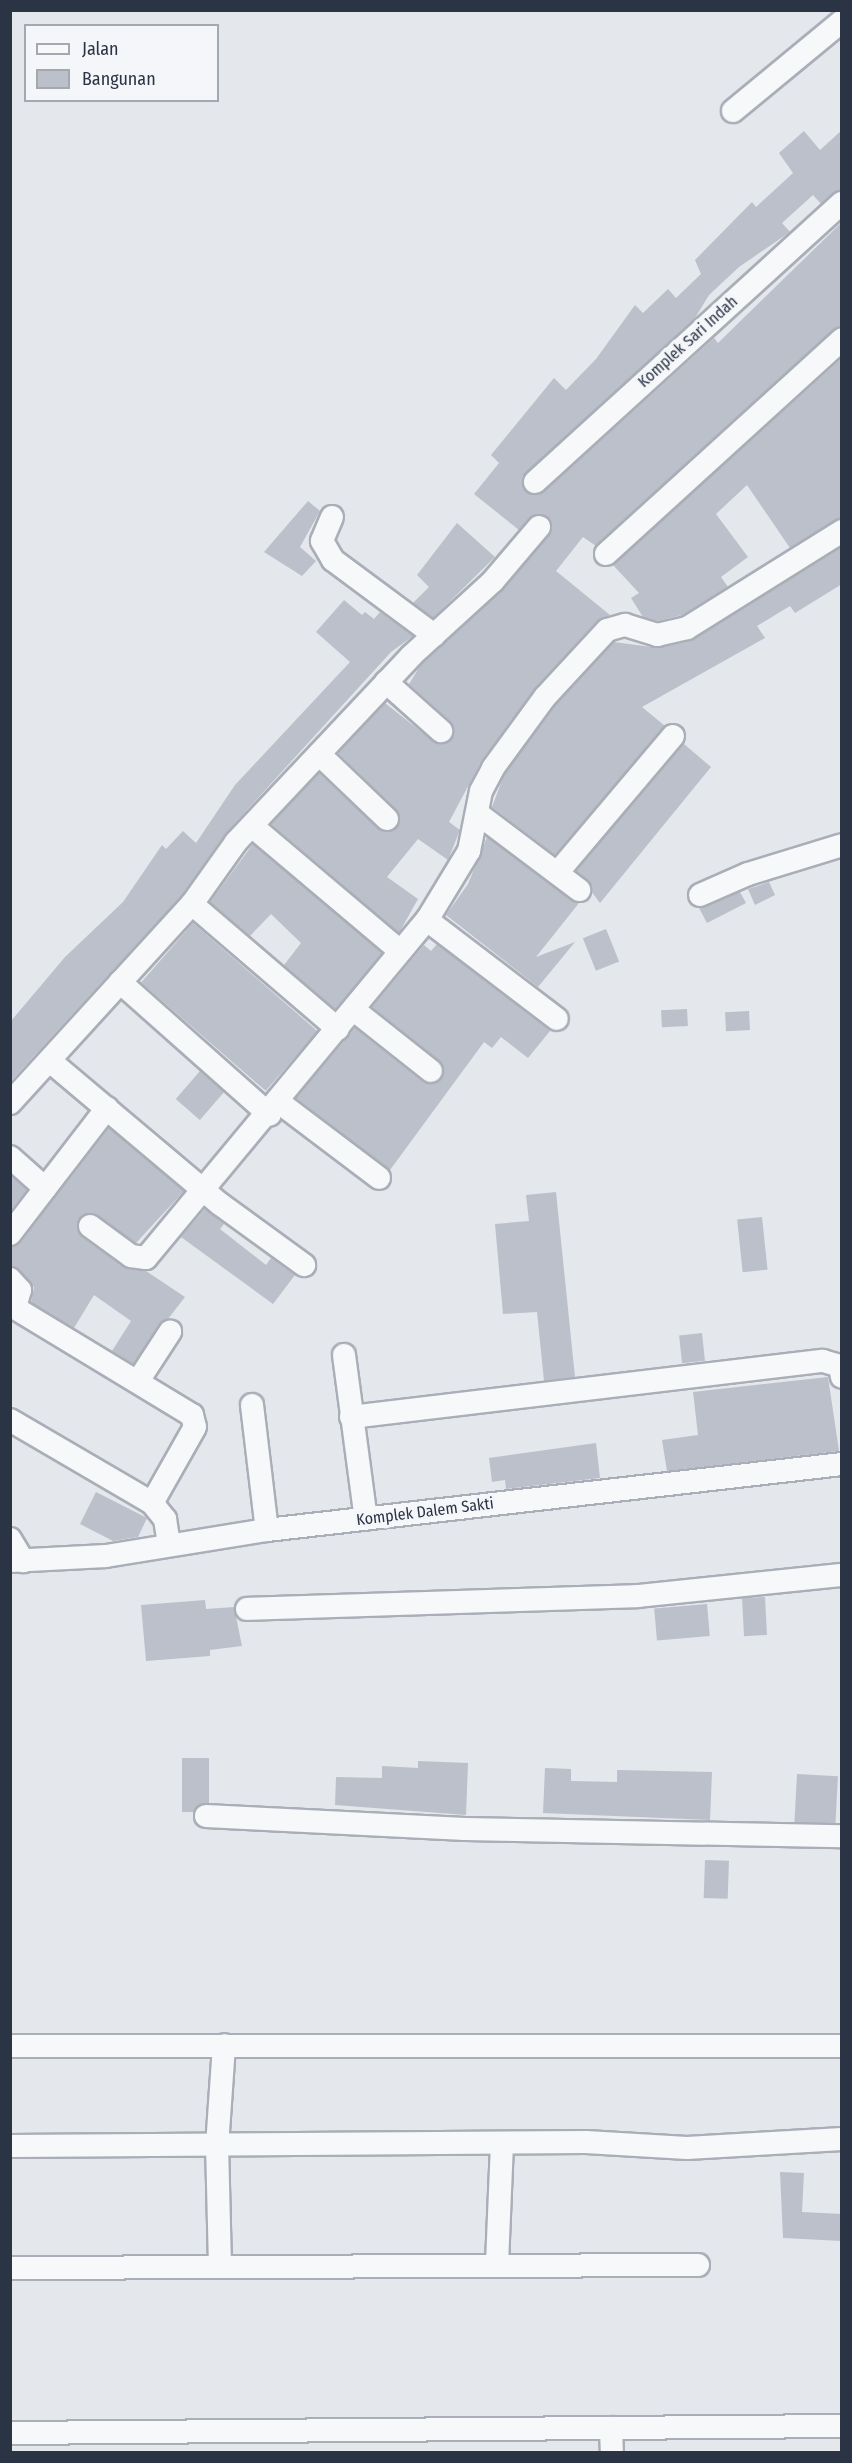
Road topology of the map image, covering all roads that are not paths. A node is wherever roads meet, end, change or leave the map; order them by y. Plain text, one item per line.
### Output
1 (842, 21) edge
2 (732, 111) dead end
3 (842, 202) edge
4 (842, 339) edge
5 (535, 482) dead end
6 (332, 517) dead end
7 (540, 527) dead end
8 (842, 531) edge
9 (606, 554) dead end
10 (434, 634) junction
11 (386, 682) junction
12 (441, 731) dead end
13 (673, 735) dead end
14 (319, 754) junction
15 (477, 813) junction
16 (387, 819) dead end
17 (252, 826) junction
18 (842, 845) edge
19 (558, 872) junction
20 (579, 890) dead end
21 (700, 895) dead end
22 (192, 903) junction
23 (427, 920) junction
24 (400, 951) junction
25 (120, 982) junction
26 (354, 1010) junction
27 (557, 1019) dead end
28 (338, 1029) junction
29 (50, 1061) junction
30 (431, 1071) dead end
31 (10, 1102) edge
32 (106, 1108) junction
33 (275, 1109) junction
34 (10, 1157) edge
35 (379, 1178) dead end
36 (45, 1188) junction
37 (205, 1188) junction
38 (90, 1226) dead end
39 (10, 1234) edge
40 (304, 1265) dead end
41 (10, 1279) edge
42 (13, 1311) edge
43 (170, 1332) dead end
44 (344, 1355) dead end
45 (842, 1377) edge
46 (138, 1381) junction
47 (252, 1405) dead end
48 (351, 1417) junction
49 (10, 1420) edge
50 (842, 1464) edge
51 (152, 1503) junction
52 (366, 1519) junction
53 (267, 1530) junction
54 (10, 1539) edge
55 (169, 1543) junction
56 (17, 1561) edge
57 (842, 1575) edge
58 (248, 1609) dead end
59 (206, 1816) dead end
60 (842, 1836) edge
61 (225, 2045) junction
62 (10, 2046) edge
63 (842, 2046) edge
64 (842, 2139) edge
65 (502, 2144) junction
66 (10, 2146) edge
67 (217, 2146) junction
68 (497, 2264) junction
69 (698, 2265) dead end
70 (220, 2266) junction
71 (10, 2268) edge
72 (842, 2426) edge
73 (611, 2428) junction
74 (10, 2433) edge
75 (612, 2452) edge

1 - 2 street
3 - 5 street, Komplek Sari Indah
4 - 9 street
6 - 10 street
7 - 10 street
8 - 15 street
10 - 11 street
11 - 12 street
11 - 14 street
13 - 19 street
14 - 16 street
14 - 17 street
15 - 19 street
15 - 23 street
17 - 22 street
17 - 24 street
18 - 21 street
19 - 20 street
22 - 25 street
22 - 28 street
23 - 24 street
23 - 27 street
24 - 26 street
25 - 29 street
25 - 33 street
26 - 28 street
26 - 30 street
28 - 33 street
29 - 31 street
29 - 32 street
32 - 36 street
32 - 37 street
33 - 35 street
33 - 37 street
34 - 36 street
36 - 39 street
37 - 38 street
37 - 40 street
41 - 42 street
42 - 46 street
43 - 46 street
44 - 48 street
45 - 48 street
46 - 51 street
47 - 53 street
48 - 52 street
49 - 51 street
50 - 52 street, Komplek Dalem Sakti
51 - 55 street
52 - 53 street, Komplek Dalem Sakti
53 - 55 street, Komplek Dalem Sakti
54 - 56 street
55 - 56 street, Komplek Dalem Sakti
57 - 58 street
59 - 60 street
61 - 62 street
61 - 63 street
61 - 67 street
64 - 65 street
65 - 67 street
65 - 68 street
66 - 67 street
67 - 70 street
68 - 69 street
68 - 70 street
70 - 71 street
72 - 73 street
73 - 74 street
73 - 75 street

